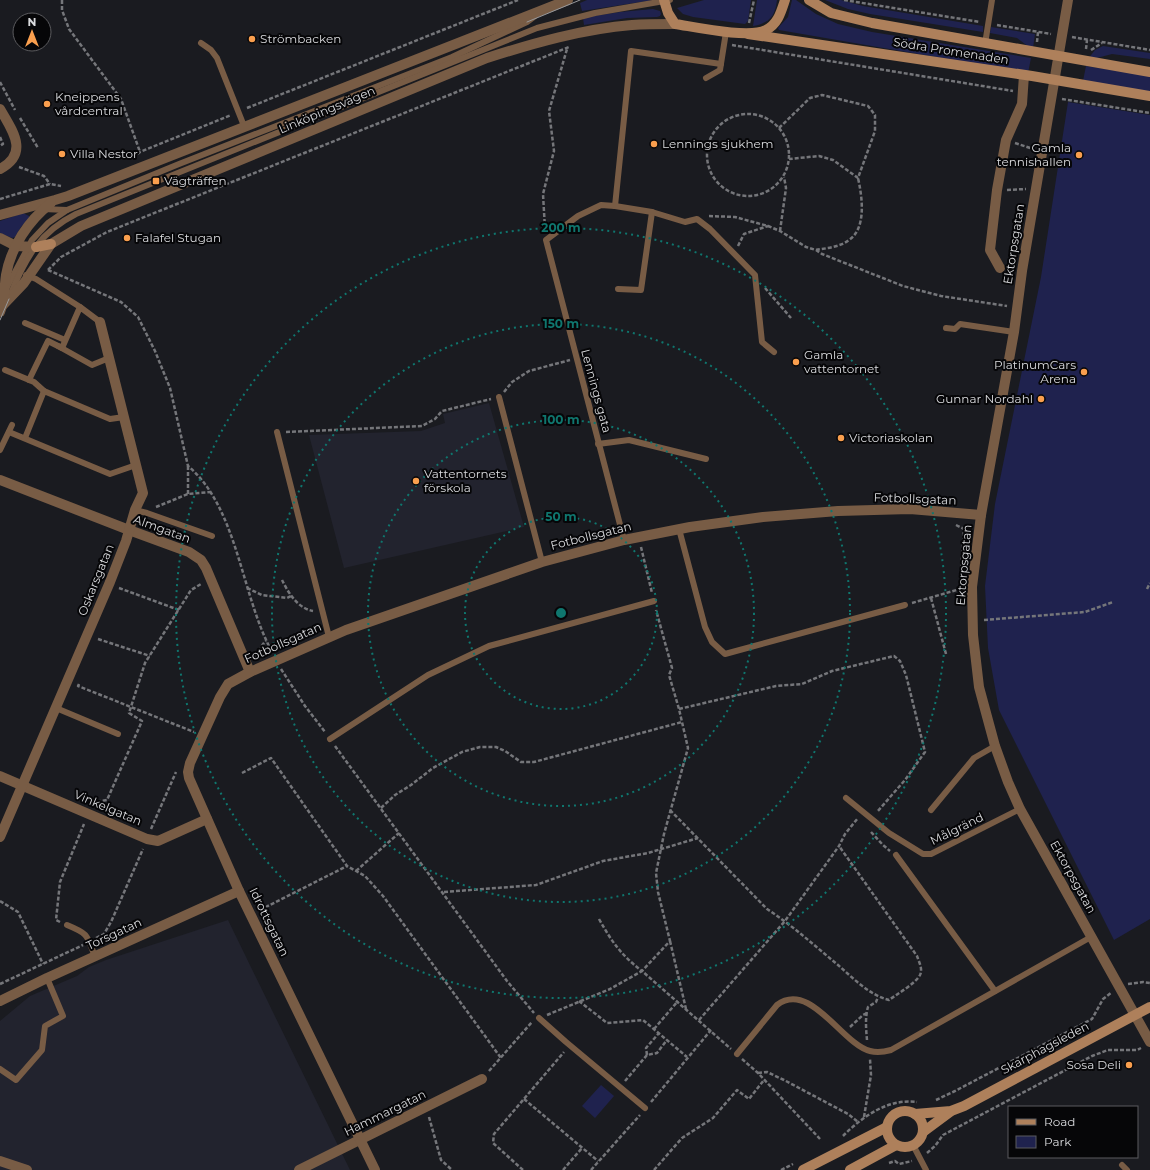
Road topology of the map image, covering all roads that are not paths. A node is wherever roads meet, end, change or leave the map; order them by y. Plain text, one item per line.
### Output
1 (568, 0) edge
2 (666, 0) edge
3 (784, 0) edge
4 (809, 0) edge
5 (992, 0) edge
6 (1068, 0) edge
7 (542, 10) junction
8 (675, 24) junction
9 (726, 32) junction
10 (748, 34) junction
11 (201, 43) dead end
12 (985, 44) junction
13 (1058, 57) junction
14 (721, 64) junction
15 (1150, 72) edge
16 (1024, 75) junction
17 (706, 78) dead end
18 (1054, 80) junction
19 (1150, 96) edge
20 (0, 109) edge
21 (244, 126) junction
22 (0, 168) edge
23 (55, 200) junction
24 (615, 206) junction
25 (22, 209) junction
26 (43, 210) junction
27 (67, 210) junction
28 (652, 212) junction
29 (0, 215) edge
30 (0, 238) edge
31 (51, 244) junction
32 (16, 246) junction
33 (31, 247) junction
34 (1000, 268) dead end
35 (25, 274) junction
36 (618, 289) dead end
37 (3, 303) edge
38 (80, 307) junction
39 (100, 322) joint
40 (25, 323) dead end
41 (946, 328) dead end
42 (1014, 332) junction
43 (65, 340) junction
44 (58, 346) junction
45 (774, 352) dead end
46 (109, 358) junction
47 (6, 370) dead end
48 (29, 380) junction
49 (44, 391) junction
50 (499, 397) road end
51 (124, 417) junction
52 (12, 425) dead end
53 (9, 432) junction
54 (277, 432) road end
55 (25, 438) junction
56 (598, 444) junction
57 (0, 450) edge
58 (706, 459) dead end
59 (136, 465) junction
60 (0, 480) edge
61 (135, 510) junction
62 (981, 515) junction
63 (680, 529) junction
64 (129, 530) junction
65 (212, 536) dead end
66 (624, 540) junction
67 (542, 562) junction
68 (654, 601) road end
69 (905, 605) road end
70 (329, 637) junction
71 (250, 672) junction
72 (228, 684) joint
73 (56, 708) junction
74 (118, 734) dead end
75 (330, 739) road end
76 (995, 746) junction
77 (0, 776) edge
78 (22, 785) junction
79 (846, 798) dead end
80 (1020, 809) junction
81 (931, 810) dead end
82 (207, 820) junction
83 (0, 837) edge
84 (896, 855) dead end
85 (239, 891) junction
86 (67, 925) road end
87 (1091, 937) junction
88 (94, 957) junction
89 (47, 978) junction
90 (995, 991) junction
91 (0, 1001) edge
92 (1150, 1007) edge
93 (1135, 1015) junction
94 (539, 1018) road end
95 (1147, 1044) edge
96 (737, 1054) road end
97 (0, 1069) edge
98 (482, 1079) road end
99 (645, 1108) road end
100 (951, 1111) junction
101 (915, 1114) junction
102 (887, 1127) junction
103 (923, 1132) junction
104 (360, 1139) junction
105 (896, 1145) junction
106 (913, 1145) junction
107 (0, 1161) edge
108 (1122, 1165) dead end
109 (28, 1170) edge
110 (299, 1170) edge
111 (375, 1170) edge
112 (803, 1170) edge
113 (850, 1170) edge
114 (926, 1170) edge
115 (1127, 1170) edge

1 - 7 street, Linköpingsvägen
2 - 8 main road
2 - 33 lane
3 - 10 main road
4 - 12 main road, Södra Promenaden
5 - 12 lane
6 - 13 street, Ektorpsgatan
7 - 21 street, Linköpingsvägen
7 - 27 lane
8 - 9 main road
8 - 31 street, Linköpingsvägen
9 - 10 main road
9 - 14 lane
10 - 16 main road, Södra Promenaden
11 - 21 lane
12 - 13 main road, Södra Promenaden
13 - 15 main road, Södra Promenaden
13 - 18 street, Ektorpsgatan
14 - 17 lane
14 - 24 lane
16 - 18 main road, Södra Promenaden
16 - 34 street
18 - 19 main road, Södra Promenaden
18 - 42 street, Ektorpsgatan
20 - 22 street
21 - 23 street, Linköpingsvägen
23 - 25 street, Linköpingsvägen
23 - 26 street
24 - 28 lane
24 - 56 lane, Lennings gata
25 - 26 lane
25 - 29 street, Linköpingsvägen
26 - 27 lane
26 - 32 street
27 - 33 lane
28 - 36 lane
28 - 45 lane
30 - 32 street, Linköpingsvägen
31 - 33 main road, Linköpingsvägen
31 - 35 street
32 - 33 street, Linköpingsvägen
32 - 37 street
33 - 35 lane
33 - 37 lane
35 - 37 street
35 - 38 lane
38 - 39 lane
38 - 43 lane
39 - 46 street, Oskarsgatan
40 - 43 lane
41 - 42 lane
42 - 62 street, Ektorpsgatan
43 - 44 lane
44 - 46 lane
44 - 48 lane
46 - 51 street, Oskarsgatan
47 - 48 lane
48 - 49 lane
49 - 51 lane
49 - 55 lane
50 - 67 lane
51 - 59 street, Oskarsgatan
52 - 53 lane
53 - 55 lane
53 - 57 lane
54 - 70 lane
55 - 59 lane
56 - 58 lane
56 - 66 lane, Lennings gata
59 - 61 street, Oskarsgatan
60 - 64 street, Almgatan
61 - 64 street, Oskarsgatan
61 - 65 lane
62 - 63 street, Fotbollsgatan
62 - 76 street, Ektorpsgatan
63 - 66 street, Fotbollsgatan
63 - 69 lane
64 - 71 street, Almgatan
64 - 73 street, Oskarsgatan
66 - 67 street, Fotbollsgatan
67 - 70 street, Fotbollsgatan
68 - 75 lane
70 - 71 street, Fotbollsgatan
71 - 72 street, Fotbollsgatan
72 - 82 street, Idrottsgatan
73 - 74 lane
73 - 78 street, Oskarsgatan
76 - 80 street, Ektorpsgatan
76 - 81 lane
77 - 78 street, Vinkelgatan
78 - 82 street, Vinkelgatan
78 - 83 street, Oskarsgatan
79 - 80 lane, Målgränd
80 - 87 street, Ektorpsgatan
82 - 85 street, Idrottsgatan
84 - 90 lane
85 - 88 street, Torsgatan
85 - 104 street, Idrottsgatan
86 - 88 lane
87 - 90 lane
87 - 93 street, Ektorpsgatan
88 - 89 street, Torsgatan
89 - 91 street, Torsgatan
89 - 97 lane
90 - 96 lane
92 - 93 main road, Skarphagsleden
93 - 95 street, Ektorpsgatan
93 - 100 main road, Skarphagsleden
94 - 99 lane
98 - 104 street, Hammargatan
100 - 101 main road, Skarphagsleden
100 - 103 main road, Skarphagsleden
101 - 102 main road
101 - 103 main road
102 - 105 main road
102 - 112 main road
103 - 106 main road
104 - 110 street, Hammargatan
104 - 111 street, Idrottsgatan
105 - 106 main road
105 - 113 main road
106 - 114 lane
107 - 109 street
108 - 115 lane

